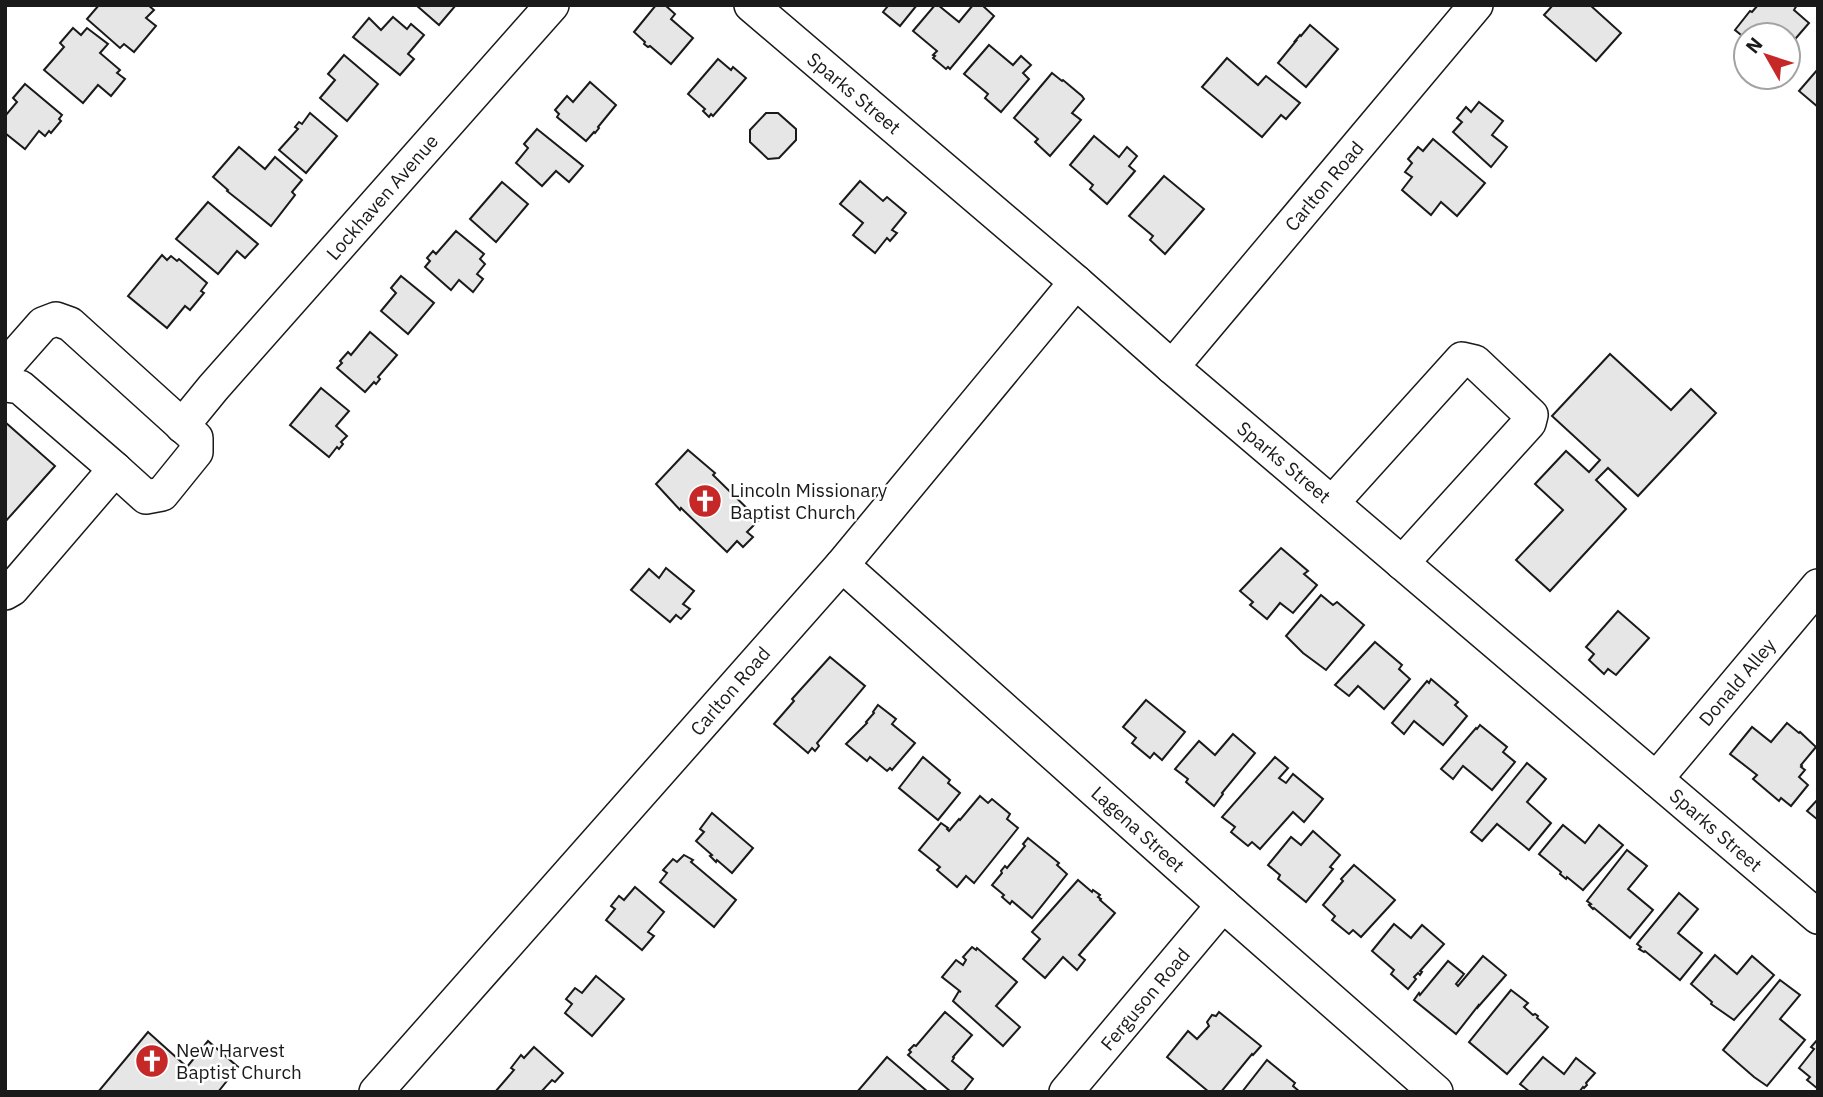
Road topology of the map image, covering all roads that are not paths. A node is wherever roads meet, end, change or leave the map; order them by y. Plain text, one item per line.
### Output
1 (552, 5) edge
2 (751, 5) edge
3 (1476, 5) edge
4 (1076, 282) junction
5 (5, 367) edge
6 (1172, 367) junction
7 (5, 385) edge
8 (182, 426) junction
9 (115, 469) junction
10 (1332, 503) junction
11 (1402, 562) junction
12 (842, 565) junction
13 (1818, 586) edge
14 (5, 593) edge
15 (1656, 779) junction
16 (1223, 905) junction
17 (1818, 917) edge
18 (376, 1092) edge
19 (1066, 1092) edge
20 (1436, 1092) edge

1 - 8 street, Lockhaven Avenue
2 - 4 street, Sparks Street
3 - 6 street, Carlton Road
4 - 6 street, Sparks Street
4 - 12 street, Carlton Road
5 - 8 street
6 - 10 street, Sparks Street
7 - 9 street
8 - 9 street
9 - 14 street
10 - 11 street, Sparks Street
10 - 11 street
11 - 15 street, Sparks Street
12 - 16 street, Lagena Street
12 - 18 street, Carlton Road
13 - 15 street, Donald Alley
15 - 17 street, Sparks Street
16 - 19 street, Ferguson Road
16 - 20 street, Lagena Street

